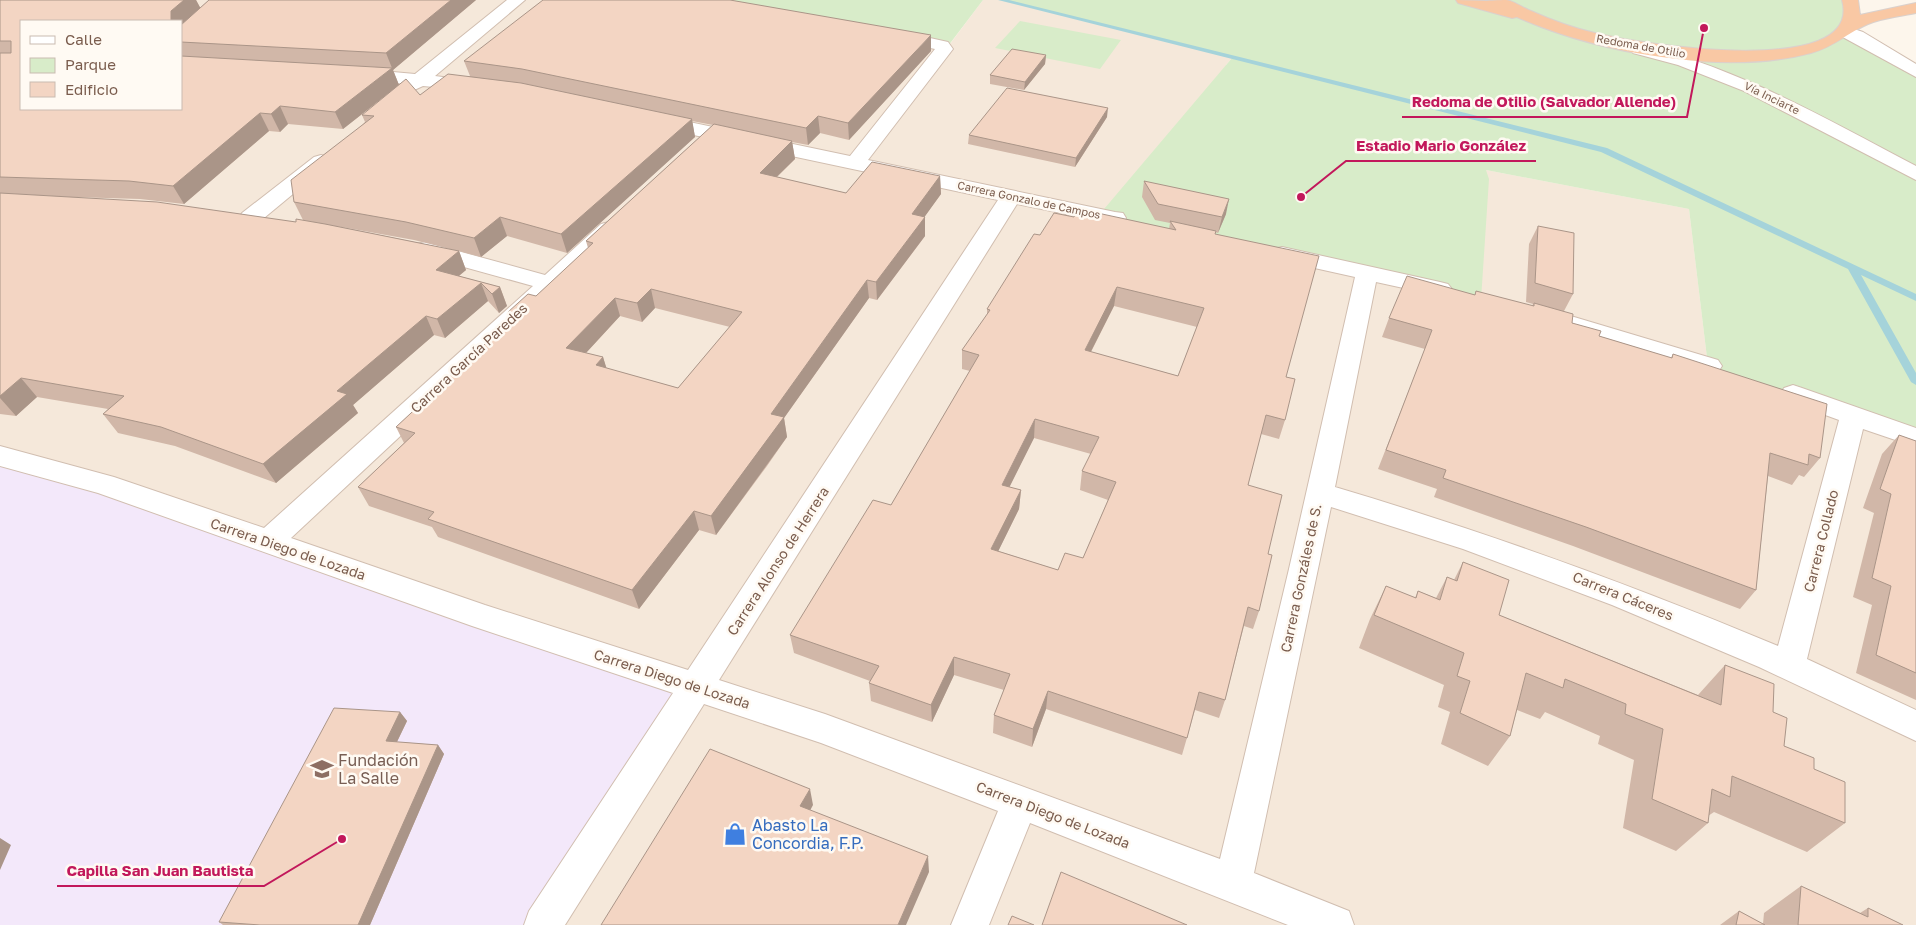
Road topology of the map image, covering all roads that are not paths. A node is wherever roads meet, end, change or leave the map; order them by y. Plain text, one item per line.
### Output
1 (517, 0) edge
2 (1464, 0) edge
3 (1495, 0) edge
4 (1850, 0) edge
5 (1916, 8) edge
6 (1562, 28) junction
7 (1847, 29) junction
8 (882, 33) edge
9 (1618, 43) junction
10 (344, 72) edge
11 (1916, 72) edge
12 (421, 79) junction
13 (499, 89) edge
14 (399, 97) edge
15 (635, 116) edge
16 (714, 133) junction
17 (332, 152) edge
18 (692, 152) edge
19 (855, 163) junction
20 (1916, 174) edge
21 (1011, 196) junction
22 (628, 211) edge
23 (279, 222) edge
24 (1136, 223) edge
25 (408, 245) edge
26 (1258, 248) edge
27 (1367, 272) junction
28 (550, 283) junction
29 (1464, 295) edge
30 (1547, 317) edge
31 (1725, 372) edge
32 (1778, 389) edge
33 (1853, 416) junction
34 (1916, 438) edge
35 (0, 456) edge
36 (1320, 493) junction
37 (268, 542) junction
38 (1789, 666) junction
39 (697, 687) junction
40 (1916, 726) edge
41 (1020, 802) junction
42 (1233, 883) junction
43 (543, 925) edge
44 (970, 925) edge
45 (1335, 925) edge

1 - 12 street
2 - 6 highway
3 - 6 highway, Redoma de Otilio
4 - 7 highway
5 - 7 highway, Redoma de Otilio
6 - 9 highway, Redoma de Otilio
7 - 9 highway, Redoma de Otilio
7 - 11 street
8 - 19 street
9 - 20 street, Vía Inciarte
10 - 12 street
12 - 13 street
12 - 14 street
15 - 16 street, Carrera Gonzalo de Campos
16 - 18 street
16 - 19 street, Carrera Gonzalo de Campos
17 - 23 street
19 - 21 street, Carrera Gonzalo de Campos
21 - 24 street, Carrera Gonzalo de Campos
21 - 39 street, Carrera Alonso de Herrera
22 - 28 street, Carrera García Paredes
25 - 28 street
26 - 27 street
27 - 29 street
27 - 36 street, Carrera Gonzáles de S.
28 - 37 street, Carrera García Paredes
30 - 31 street
32 - 33 street
33 - 34 street
33 - 38 street, Carrera Collado
35 - 37 street, Carrera Diego de Lozada
36 - 38 street, Carrera Cáceres
36 - 42 street, Carrera Gonzáles de S.
37 - 39 street, Carrera Diego de Lozada
38 - 40 street, Carrera Cáceres
39 - 41 street, Carrera Diego de Lozada
39 - 43 street, Carrera Alonso de Herrera
41 - 42 street, Carrera Diego de Lozada
41 - 44 street
42 - 45 street, Carrera Diego de Lozada

